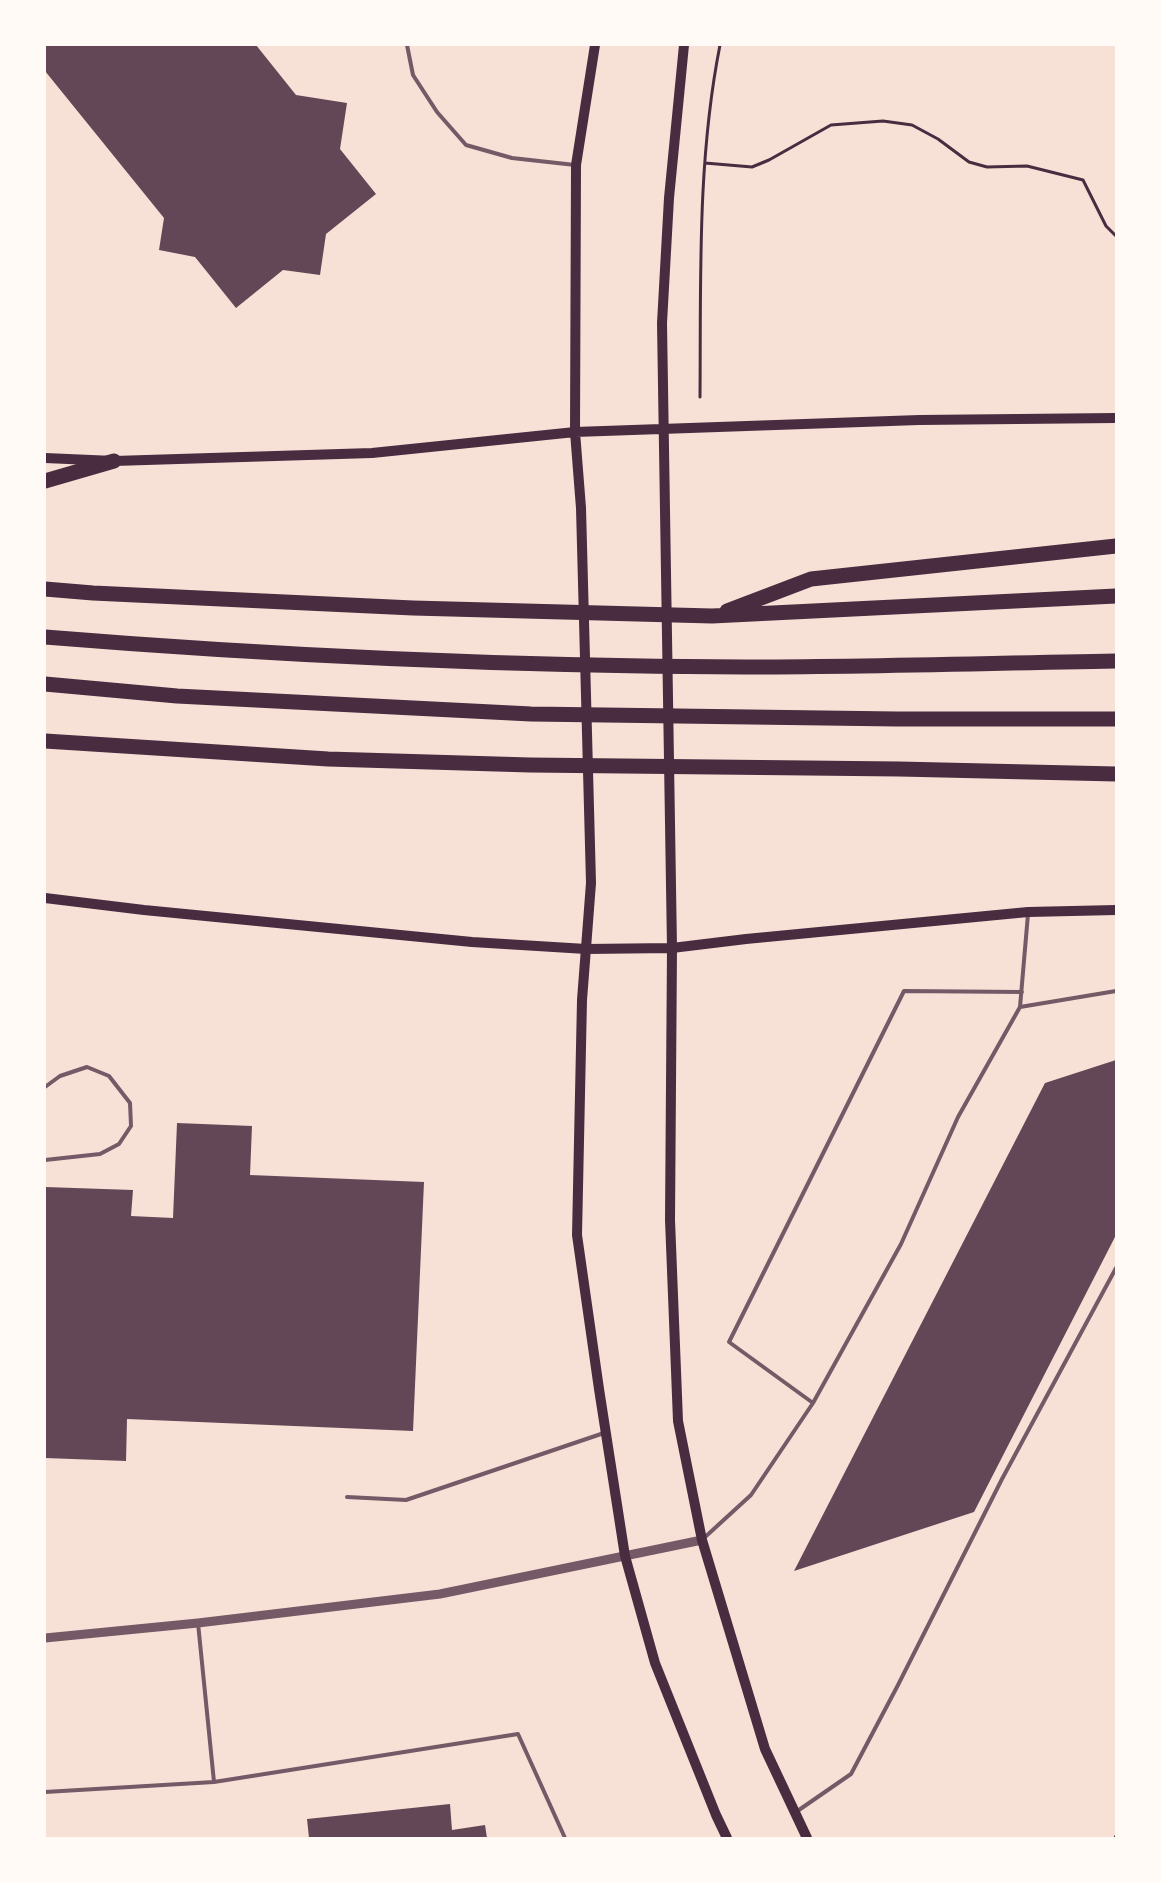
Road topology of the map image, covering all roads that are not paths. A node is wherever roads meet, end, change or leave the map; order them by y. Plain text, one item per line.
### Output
1 (407, 45) edge
2 (595, 45) edge
3 (684, 45) edge
4 (576, 165) junction
5 (1116, 418) edge
6 (664, 429) junction
7 (575, 432) junction
8 (45, 458) edge
9 (114, 461) junction
10 (45, 481) edge
11 (1116, 546) edge
12 (45, 588) edge
13 (1116, 596) edge
14 (712, 616) junction
15 (45, 637) edge
16 (1116, 661) edge
17 (45, 684) edge
18 (1116, 720) edge
19 (45, 741) edge
20 (1116, 774) edge
21 (45, 898) edge
22 (1116, 910) edge
23 (1028, 912) junction
24 (672, 948) junction
25 (586, 949) junction
26 (1116, 991) edge
27 (1022, 992) junction
28 (1020, 1007) junction
29 (45, 1086) edge
30 (45, 1160) edge
31 (1116, 1268) edge
32 (812, 1403) junction
33 (606, 1433) junction
34 (347, 1496) dead end
35 (702, 1540) junction
36 (626, 1556) junction
37 (198, 1624) junction
38 (45, 1638) edge
39 (214, 1782) junction
40 (45, 1792) edge
41 (795, 1812) junction
42 (565, 1838) edge
43 (727, 1838) edge
44 (808, 1838) edge

1 - 4 lane
2 - 4 main road
3 - 6 main road
4 - 7 main road
5 - 6 main road
6 - 7 main road
6 - 24 main road
7 - 9 main road
7 - 25 main road
8 - 9 main road
9 - 10 highway
11 - 14 highway
12 - 14 highway
13 - 14 highway
15 - 16 highway
17 - 18 highway
19 - 20 highway
21 - 25 main road
22 - 23 main road
23 - 24 main road
23 - 27 lane
24 - 25 main road
24 - 35 main road
25 - 33 main road
26 - 28 lane
27 - 28 lane
27 - 32 lane
28 - 32 lane
29 - 30 lane
31 - 41 lane
32 - 35 lane
33 - 34 lane
33 - 36 main road
35 - 36 street
35 - 41 main road
36 - 37 street
36 - 43 main road
37 - 38 street
37 - 39 lane
39 - 40 lane
39 - 42 lane
41 - 44 main road

